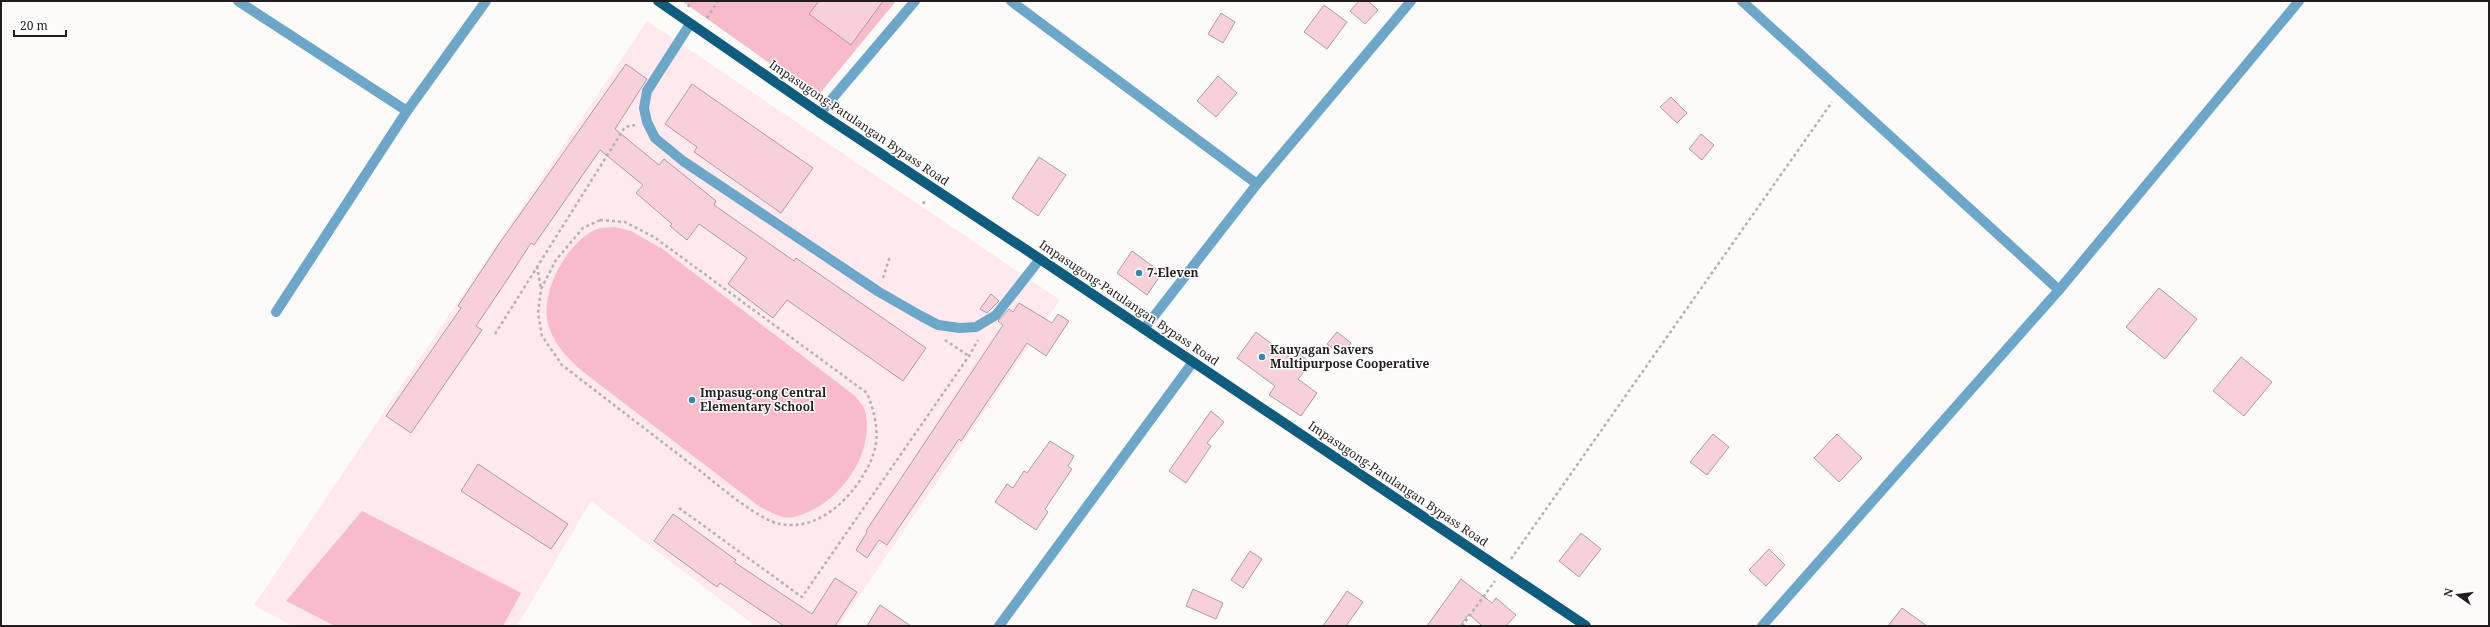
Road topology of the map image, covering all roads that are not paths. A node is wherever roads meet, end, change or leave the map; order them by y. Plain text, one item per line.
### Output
1 (238, 1) edge
2 (486, 1) edge
3 (658, 1) edge
4 (914, 1) edge
5 (1011, 1) edge
6 (1411, 1) edge
7 (1742, 1) edge
8 (2299, 1) edge
9 (690, 24) junction
10 (407, 111) junction
11 (820, 114) junction
12 (1257, 184) junction
13 (1040, 258) junction
14 (2059, 290) junction
15 (276, 312) dead end
16 (1144, 329) junction
17 (1193, 362) junction
18 (999, 626) edge
19 (1586, 626) edge
20 (1762, 626) edge

1 - 10 street
2 - 10 street
3 - 9 main road, Impasugong-Patulangan Bypass Road
4 - 11 street
5 - 12 street
6 - 12 street
7 - 14 street
8 - 14 street
9 - 11 main road, Impasugong-Patulangan Bypass Road
9 - 13 street
10 - 15 street
11 - 13 main road, Impasugong-Patulangan Bypass Road
12 - 16 street
13 - 16 main road, Impasugong-Patulangan Bypass Road
14 - 20 street
16 - 17 main road, Impasugong-Patulangan Bypass Road
17 - 18 street
17 - 19 main road, Impasugong-Patulangan Bypass Road

